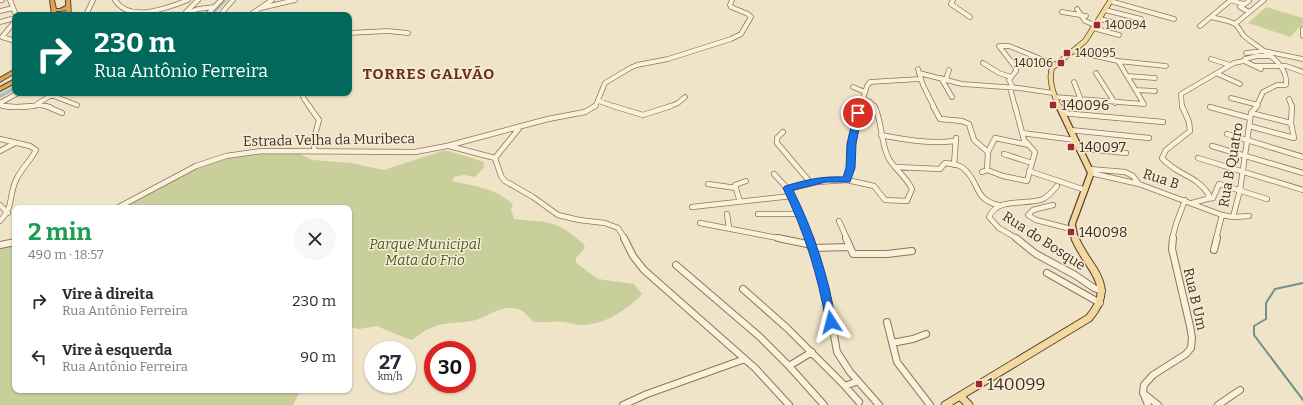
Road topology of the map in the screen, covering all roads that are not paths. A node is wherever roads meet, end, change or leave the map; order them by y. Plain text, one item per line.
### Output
1 (10, 0) edge
2 (52, 0) edge
3 (68, 0) edge
4 (93, 0) edge
5 (115, 0) edge
6 (188, 0) edge
7 (198, 0) edge
8 (221, 0) edge
9 (233, 0) edge
10 (272, 0) edge
11 (295, 0) edge
12 (732, 0) edge
13 (953, 0) edge
14 (1231, 0) edge
15 (1248, 0) edge
16 (1264, 0) edge
17 (1111, 1) edge
18 (1243, 4) junction
19 (1260, 4) junction
20 (214, 7) junction
21 (13, 8) junction
22 (261, 8) junction
23 (1077, 8) dead end
24 (1105, 10) junction
25 (0, 11) edge
26 (69, 11) edge
27 (15, 12) edge
28 (54, 12) edge
29 (89, 12) edge
30 (185, 12) edge
31 (190, 12) edge
32 (210, 12) edge
33 (223, 12) edge
34 (255, 12) edge
35 (1062, 12) dead end
36 (1249, 12) junction
37 (1081, 15) junction
38 (1086, 16) dead end
39 (970, 17) dead end
40 (1211, 17) junction
41 (12, 19) edge
42 (1100, 19) junction
43 (1141, 19) dead end
44 (1174, 19) dead end
45 (0, 22) edge
46 (1235, 24) junction
47 (12, 25) edge
48 (1200, 26) dead end
49 (1094, 27) junction
50 (1131, 27) dead end
51 (1303, 29) edge
52 (352, 33) edge
53 (408, 33) dead end
54 (1119, 35) dead end
55 (1303, 36) edge
56 (12, 40) edge
57 (1073, 51) junction
58 (1264, 52) junction
59 (1270, 56) junction
60 (1252, 57) junction
61 (1211, 59) dead end
62 (1245, 59) dead end
63 (1303, 59) edge
64 (1118, 61) junction
65 (983, 63) dead end
66 (1230, 65) junction
67 (1054, 66) junction
68 (1166, 66) dead end
69 (1254, 66) junction
70 (1280, 66) junction
71 (949, 70) dead end
72 (1261, 70) dead end
73 (1096, 72) dead end
74 (1303, 72) edge
75 (12, 73) edge
76 (1218, 74) junction
77 (1127, 76) junction
78 (1011, 77) junction
79 (943, 78) junction
80 (1155, 78) dead end
81 (920, 79) junction
82 (0, 80) edge
83 (1074, 82) dead end
84 (12, 83) edge
85 (1240, 84) dead end
86 (853, 87) dead end
87 (1011, 87) junction
88 (0, 89) edge
89 (1136, 90) junction
90 (1155, 91) dead end
91 (865, 92) junction
92 (1054, 95) junction
93 (13, 96) edge
94 (50, 96) edge
95 (57, 96) edge
96 (302, 96) edge
97 (952, 96) dead end
98 (686, 97) dead end
99 (1232, 98) dead end
100 (1289, 99) dead end
101 (865, 100) junction
102 (1081, 100) junction
103 (599, 101) junction
104 (1115, 103) junction
105 (0, 104) edge
106 (37, 104) junction
107 (77, 105) dead end
108 (1258, 105) junction
109 (1210, 107) dead end
110 (62, 113) dead end
111 (1062, 114) junction
112 (1251, 115) junction
113 (1163, 122) dead end
114 (1291, 124) junction
115 (520, 126) junction
116 (1249, 126) junction
117 (1070, 130) junction
118 (783, 132) dead end
119 (1022, 133) junction
120 (1227, 134) dead end
121 (881, 135) junction
122 (1149, 138) dead end
123 (0, 139) edge
124 (1075, 140) junction
125 (1247, 140) junction
126 (15, 142) junction
127 (448, 146) junction
128 (1030, 146) junction
129 (1212, 146) dead end
130 (1078, 148) junction
131 (0, 152) edge
132 (314, 152) junction
133 (988, 152) junction
134 (1126, 153) dead end
135 (1004, 154) dead end
136 (1245, 156) junction
137 (1303, 157) edge
138 (495, 158) junction
139 (1198, 158) dead end
140 (1032, 163) junction
141 (954, 165) junction
142 (896, 167) junction
143 (987, 170) junction
144 (1090, 171) junction
145 (982, 172) dead end
146 (1029, 172) junction
147 (1243, 172) junction
148 (774, 174) dead end
149 (1303, 174) edge
150 (846, 180) junction
151 (746, 181) dead end
152 (810, 182) junction
153 (708, 184) dead end
154 (1139, 184) junction
155 (1057, 186) dead end
156 (736, 188) junction
157 (788, 188) junction
158 (1085, 190) junction
159 (1240, 190) junction
160 (1303, 190) edge
161 (792, 196) junction
162 (1207, 199) junction
163 (1267, 199) dead end
164 (1185, 200) junction
165 (740, 202) junction
166 (1192, 203) junction
167 (0, 204) edge
168 (123, 205) edge
169 (999, 205) junction
170 (1053, 206) dead end
171 (692, 207) dead end
172 (8, 213) junction
173 (727, 214) dead end
174 (758, 214) dead end
175 (800, 214) junction
176 (1222, 215) junction
177 (1249, 216) dead end
178 (1233, 217) junction
179 (838, 220) dead end
180 (0, 221) edge
181 (700, 222) dead end
182 (729, 228) junction
183 (1071, 230) junction
184 (12, 243) edge
185 (0, 245) edge
186 (812, 247) junction
187 (849, 247) junction
188 (1214, 250) dead end
189 (912, 251) dead end
190 (676, 264) dead end
191 (1047, 273) dead end
192 (743, 289) dead end
193 (1102, 291) junction
194 (1100, 303) junction
195 (888, 322) dead end
196 (926, 334) dead end
197 (892, 343) junction
198 (812, 352) junction
199 (745, 359) junction
200 (789, 366) junction
201 (858, 381) junction
202 (845, 386) junction
203 (1240, 390) dead end
204 (1143, 392) junction
205 (961, 397) junction
206 (858, 402) dead end
207 (623, 405) edge
208 (789, 405) edge
209 (824, 405) edge
210 (879, 405) edge
211 (930, 405) edge
212 (945, 405) edge
213 (969, 405) edge
214 (1148, 405) edge
215 (1158, 405) edge
216 (1218, 405) edge

1 - 21 street
2 - 28 highway
3 - 26 highway
4 - 29 street
5 - 6 street
7 - 30 street
8 - 20 street
9 - 33 street
10 - 22 street
11 - 22 street
12 - 103 street
13 - 39 street
14 - 18 street
14 - 40 street
15 - 18 street
15 - 19 street
16 - 19 street
17 - 24 main road
17 - 44 street
18 - 36 street
19 - 36 street
20 - 31 street
20 - 32 street
21 - 25 street
21 - 27 street
22 - 34 street
23 - 37 street
24 - 42 main road
24 - 43 street
35 - 37 street
36 - 46 street
37 - 38 street
37 - 49 street
40 - 46 street
40 - 48 street
41 - 45 street
42 - 49 main road
42 - 50 street
46 - 58 street
47 - 56 street
49 - 54 street
49 - 57 main road
51 - 55 street
52 - 53 street
57 - 64 street
57 - 67 main road
58 - 59 street
58 - 60 street
58 - 63 street
59 - 60 street
59 - 70 street
60 - 62 street
61 - 66 street
64 - 68 street
64 - 77 street
65 - 78 street
66 - 69 street
66 - 76 street
67 - 78 street
67 - 92 main road
69 - 70 street
69 - 72 street
70 - 74 street
70 - 108 street, Rua B Quatro
71 - 79 street
73 - 104 street
75 - 82 highway
76 - 85 street
76 - 162 street
77 - 80 street
77 - 89 street
78 - 87 street
79 - 81 street
79 - 87 street
79 - 97 street
81 - 91 street
81 - 133 street
83 - 102 street
84 - 88 highway
86 - 91 street
87 - 92 street
87 - 119 street
89 - 90 street
89 - 104 street
91 - 101 street
92 - 102 street
92 - 111 main road
93 - 105 street
94 - 106 street
95 - 107 street
96 - 132 street
98 - 103 street
99 - 108 street
100 - 114 street
101 - 121 street
101 - 150 street
102 - 104 street
103 - 115 street, Estrada Velha da Muribeca
105 - 106 street
106 - 110 street
108 - 112 street, Rua B Quatro
109 - 112 street
111 - 113 street
111 - 117 main road
112 - 114 street
112 - 116 street, Rua B Quatro
114 - 116 street
115 - 127 street, Estrada Velha da Muribeca
115 - 138 street
116 - 125 street, Rua B Quatro
117 - 122 street
117 - 124 main road
118 - 152 street
119 - 124 street
119 - 128 street
120 - 125 street
121 - 141 street
121 - 142 street
123 - 126 street
124 - 130 main road
125 - 136 street, Rua B Quatro
125 - 137 street
126 - 131 street
126 - 172 street
127 - 132 street, Estrada Velha da Muribeca
127 - 138 street
128 - 133 street
128 - 140 street
129 - 136 street
130 - 134 street
130 - 144 main road
132 - 168 street, Estrada Velha da Muribeca
133 - 143 street
135 - 140 street
136 - 147 street, Rua B Quatro
136 - 149 street
138 - 199 street
139 - 147 street
140 - 146 street
141 - 142 street
141 - 169 street, Rua do Bosque
142 - 150 street
143 - 145 street
143 - 146 street
144 - 154 street, Rua B
144 - 154 street
144 - 158 main road
146 - 158 street
147 - 159 street, Rua B Quatro
147 - 160 street
148 - 157 street
150 - 152 street
151 - 156 street
152 - 157 street
153 - 156 street
154 - 164 street, Rua B
155 - 169 street, Rua do Bosque
156 - 165 street
157 - 161 street
158 - 183 main road
159 - 162 street
159 - 163 street
159 - 178 street, Rua B Quatro
161 - 165 street
161 - 175 street
162 - 166 street
164 - 166 street, Rua B
164 - 204 street, Rua B Um
165 - 171 street
166 - 176 street, Rua B
167 - 172 street
169 - 193 street, Rua do Bosque
170 - 183 street
172 - 180 street
173 - 182 street
174 - 175 street
175 - 186 street
176 - 178 street, Rua B
176 - 188 street
177 - 178 street, Rua B
179 - 187 street
181 - 182 street
182 - 186 street
183 - 193 main road
184 - 185 street
186 - 187 street
186 - 201 street
187 - 189 street
190 - 200 street
191 - 194 street
192 - 198 street
193 - 194 main road
194 - 205 main road
195 - 197 street
196 - 197 street
197 - 211 street
198 - 200 street
198 - 202 street
199 - 207 street
199 - 208 street
200 - 209 street
201 - 202 street
201 - 210 street
202 - 206 street
203 - 216 street
204 - 214 street
204 - 215 street
205 - 212 main road
205 - 213 main road

